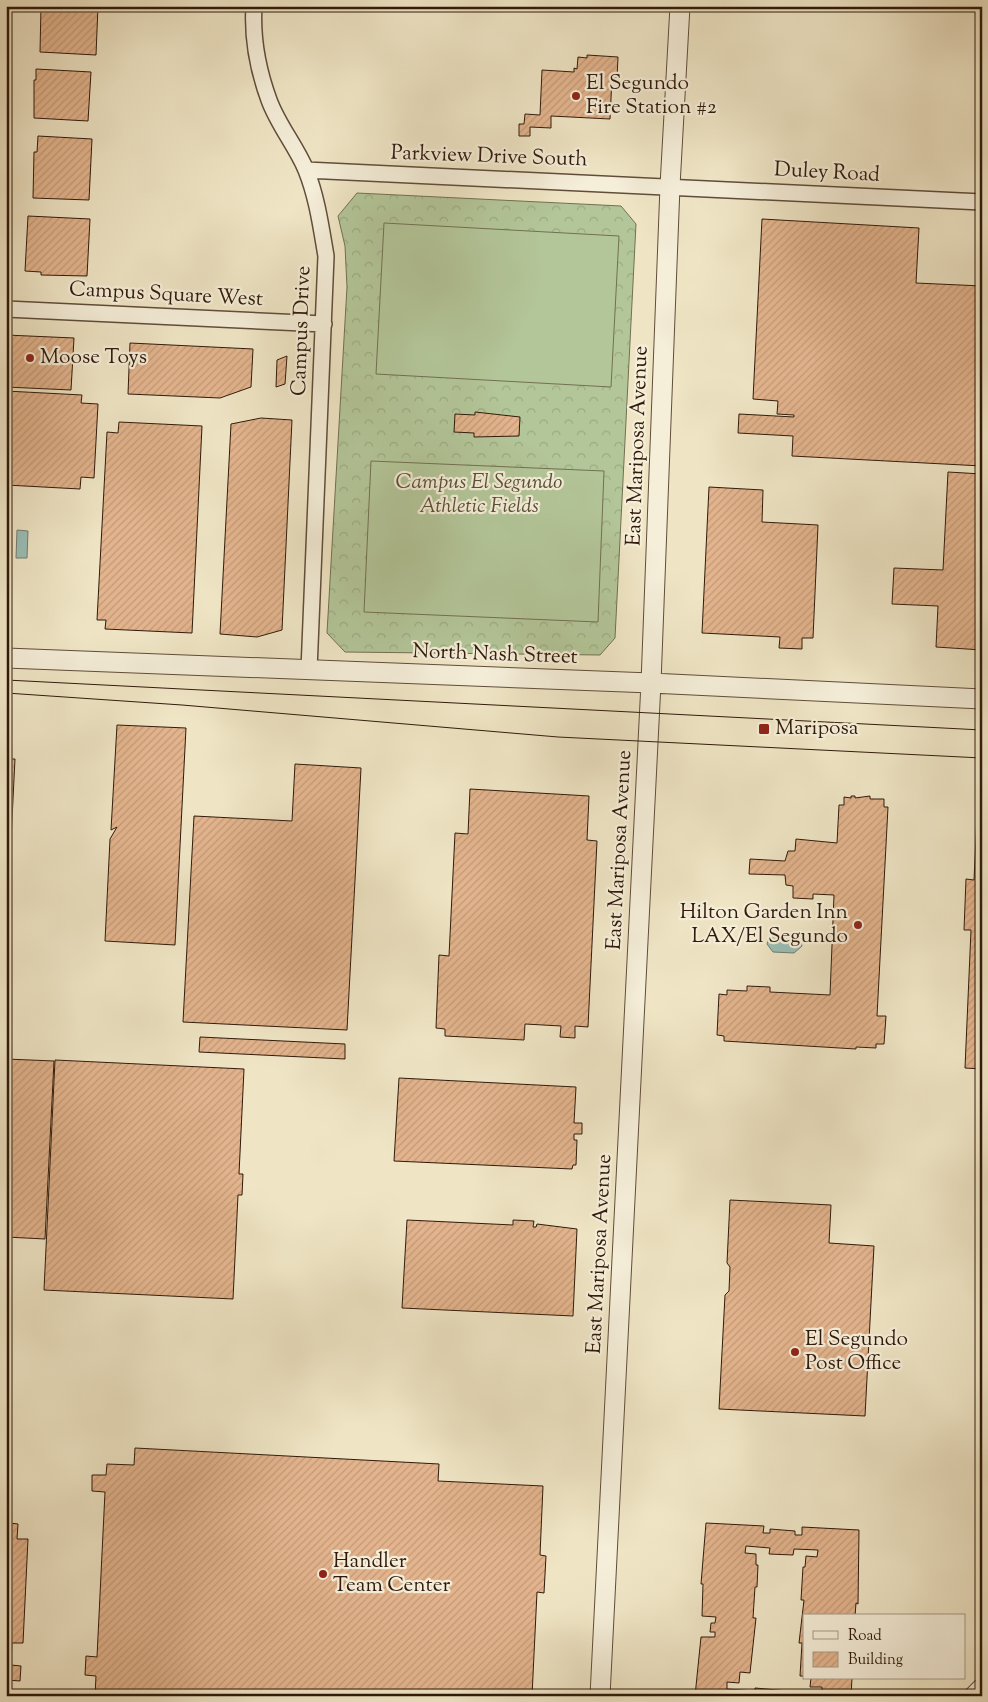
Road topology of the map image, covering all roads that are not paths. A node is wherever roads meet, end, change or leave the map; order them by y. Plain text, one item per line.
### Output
1 (254, 6) edge
2 (680, 6) edge
3 (306, 170) junction
4 (670, 186) junction
5 (982, 202) edge
6 (6, 308) edge
7 (324, 324) junction
8 (6, 658) edge
9 (309, 670) junction
10 (651, 683) junction
11 (982, 699) edge
12 (982, 1688) edge
13 (600, 1696) edge
14 (974, 1696) edge

1 - 3 street, Campus Drive
2 - 4 street, East Mariposa Avenue
3 - 4 street, Parkview Drive South
3 - 7 street, Campus Drive
4 - 5 street, Duley Road
4 - 10 street, East Mariposa Avenue
6 - 7 street, Campus Square West
7 - 9 street, Campus Drive
8 - 9 street, North Nash Street
9 - 10 street, North Nash Street
10 - 11 street, North Nash Street
10 - 13 street, East Mariposa Avenue
12 - 14 street

